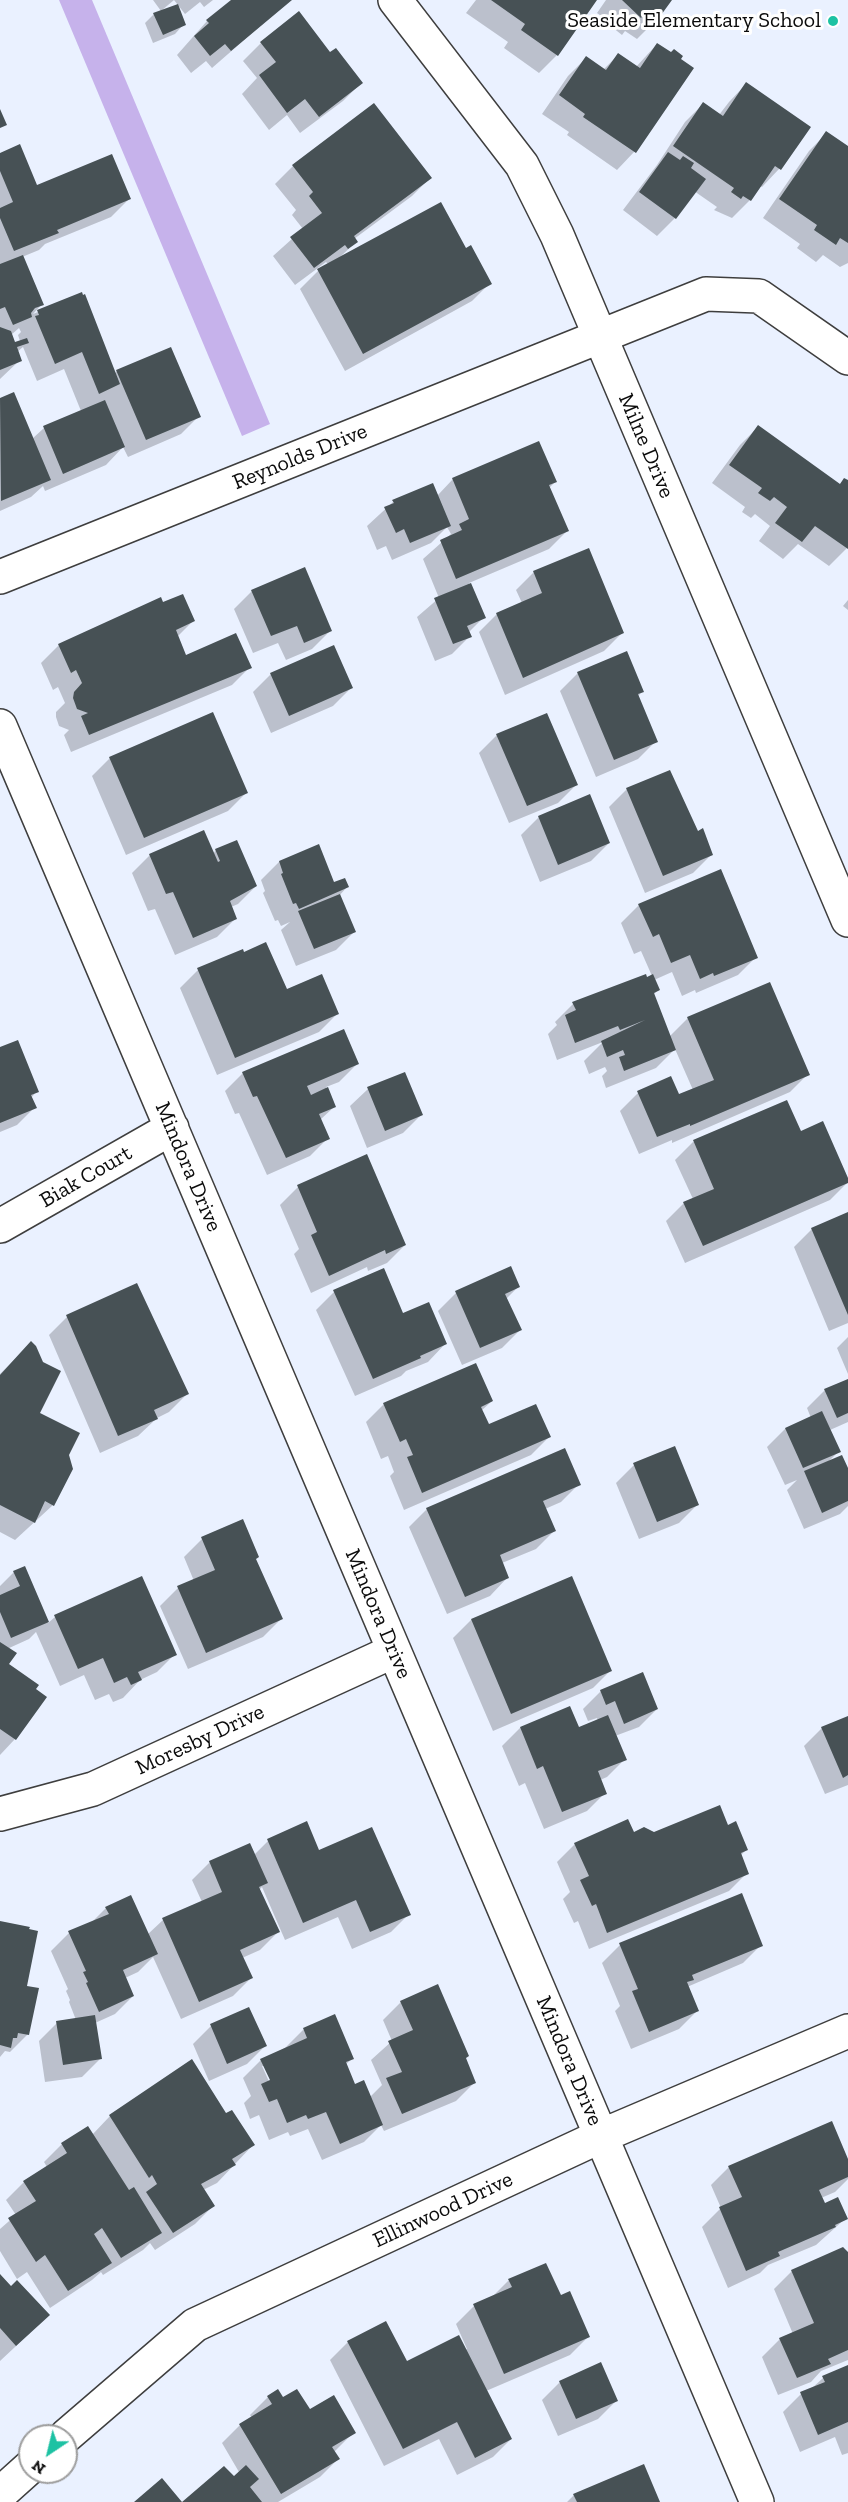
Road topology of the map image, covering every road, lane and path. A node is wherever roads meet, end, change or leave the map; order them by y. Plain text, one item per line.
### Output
1 (395, 0) edge
2 (600, 337) junction
3 (848, 358) edge
4 (0, 577) edge
5 (0, 726) edge
6 (848, 920) edge
7 (171, 1128) junction
8 (0, 1226) edge
9 (394, 1651) junction
10 (0, 1814) edge
11 (848, 2031) edge
12 (601, 2136) junction
13 (78, 2426) edge
14 (18, 2477) edge
15 (1, 2491) edge
16 (757, 2502) edge

1 - 2 street, Milne Drive
2 - 3 street, Reynolds Drive
2 - 4 street, Reynolds Drive
2 - 6 street, Milne Drive
5 - 7 street, Mindora Drive
7 - 8 street, Biak Court
7 - 9 street, Mindora Drive
9 - 10 street, Moresby Drive
9 - 12 street, Mindora Drive
11 - 12 street, Ellinwood Drive
12 - 13 street, Ellinwood Drive
12 - 16 street, Mindora Drive
14 - 15 street

